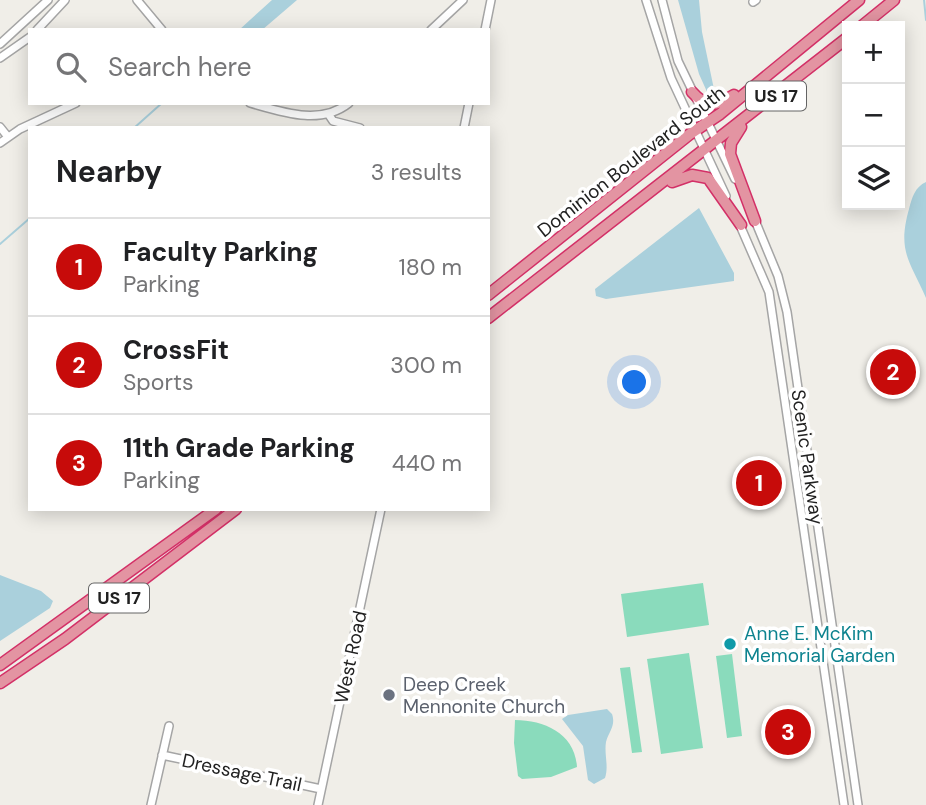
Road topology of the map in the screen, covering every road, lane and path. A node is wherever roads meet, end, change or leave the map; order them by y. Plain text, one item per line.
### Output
1 (48, 0) edge
2 (65, 0) edge
3 (137, 0) edge
4 (463, 0) edge
5 (491, 0) edge
6 (646, 0) edge
7 (662, 0) edge
8 (859, 0) edge
9 (894, 0) edge
10 (868, 21) edge
11 (39, 28) edge
12 (160, 28) edge
13 (433, 28) edge
14 (485, 28) edge
15 (28, 38) edge
16 (842, 42) edge
17 (0, 44) edge
18 (0, 58) edge
19 (766, 75) junction
20 (692, 92) junction
21 (72, 105) edge
22 (259, 105) edge
23 (346, 105) edge
24 (469, 105) edge
25 (762, 107) junction
26 (330, 115) junction
27 (707, 124) junction
28 (30, 126) edge
29 (352, 126) edge
30 (464, 126) edge
31 (0, 127) edge
32 (28, 127) edge
33 (695, 131) junction
34 (8, 137) junction
35 (716, 142) junction
36 (0, 143) edge
37 (703, 151) junction
38 (635, 206) junction
39 (755, 221) junction
40 (741, 225) junction
41 (506, 281) junction
42 (490, 293) edge
43 (517, 296) junction
44 (490, 316) edge
45 (213, 511) edge
46 (233, 511) edge
47 (381, 511) edge
48 (0, 665) edge
49 (0, 683) edge
50 (169, 726) dead end
51 (162, 755) junction
52 (321, 789) junction
53 (151, 805) edge
54 (318, 805) edge
55 (844, 805) edge
56 (858, 805) edge

1 - 17 street
2 - 11 street
3 - 12 street
4 - 13 street
5 - 14 street
6 - 33 street, Scenic Parkway
7 - 20 street, Scenic Parkway
8 - 19 highway, Dominion Boulevard South / US 17
9 - 10 highway
15 - 18 street
16 - 25 highway, Dominion Boulevard South / US 17
19 - 20 highway
19 - 27 highway, Dominion Boulevard South / US 17
20 - 27 street, Scenic Parkway
21 - 28 street
22 - 26 street
23 - 26 street
24 - 30 street
25 - 35 highway, Dominion Boulevard South / US 17
25 - 39 highway
26 - 29 street
27 - 33 highway, Dominion Boulevard South / US 17
27 - 35 street, Scenic Parkway
31 - 34 street
32 - 34 street
33 - 37 street, Scenic Parkway
33 - 41 highway, Dominion Boulevard South / US 17
34 - 36 street
35 - 37 highway, Dominion Boulevard South / US 17
35 - 39 street, Scenic Parkway
37 - 38 highway, Dominion Boulevard South / US 17
37 - 40 street, Scenic Parkway
38 - 40 highway
38 - 43 highway, Dominion Boulevard South / US 17
39 - 56 street, Scenic Parkway
40 - 55 street, Scenic Parkway
41 - 42 highway, Dominion Boulevard South / US 17
41 - 43 highway
43 - 44 highway, US 17
45 - 48 highway, US 17
46 - 49 highway, US 17
47 - 52 street, West Road
50 - 51 street
51 - 52 street, Dressage Trail
51 - 53 street
52 - 54 street, West Road

